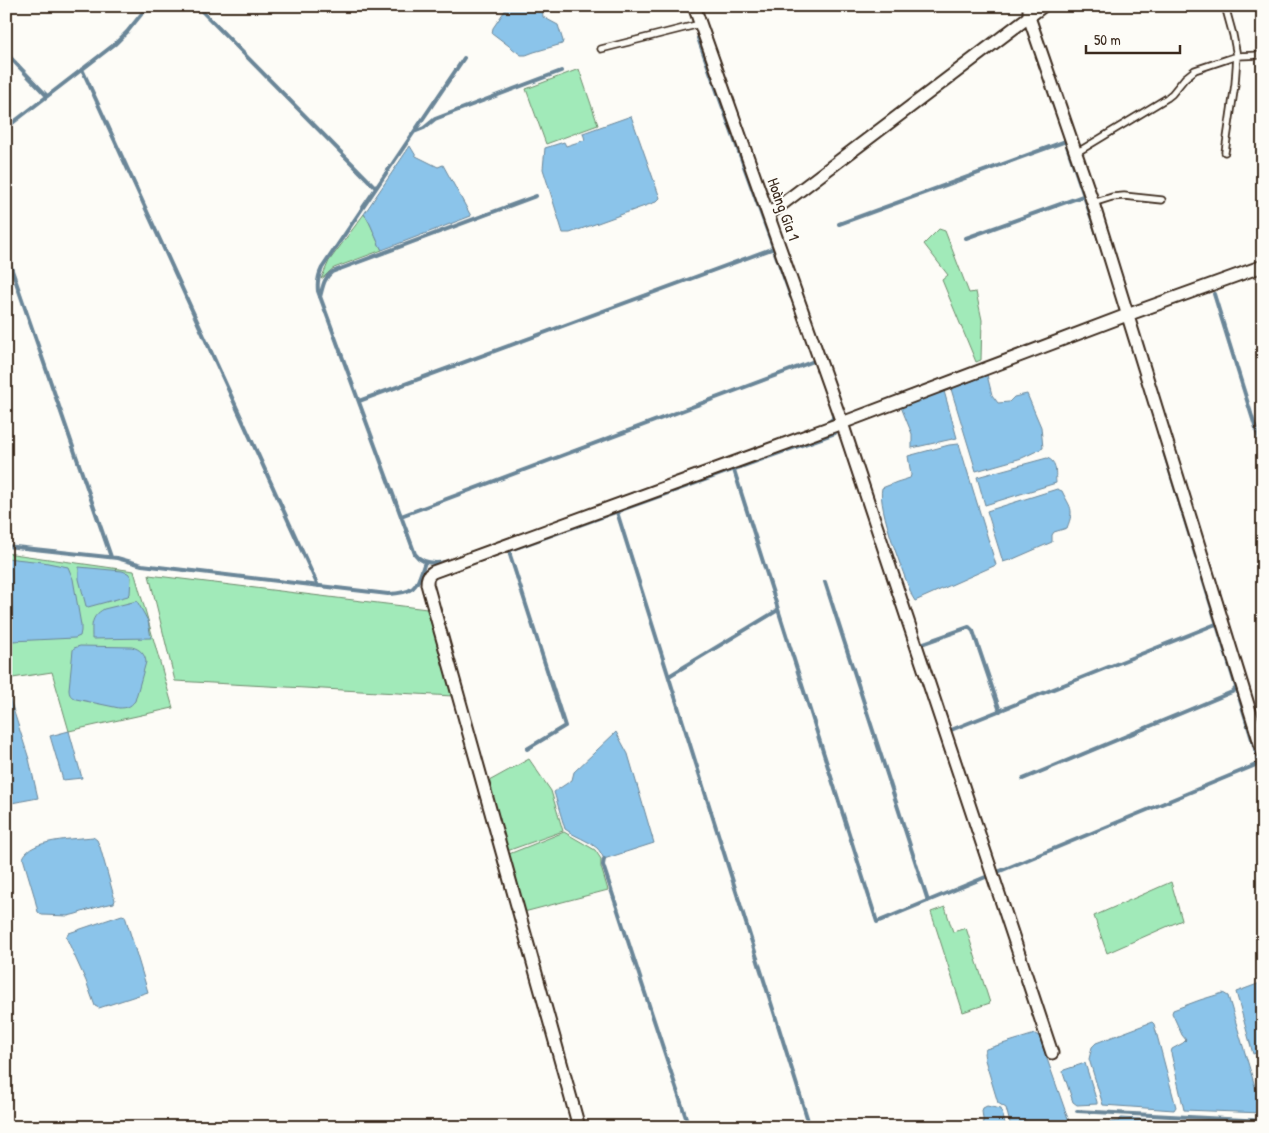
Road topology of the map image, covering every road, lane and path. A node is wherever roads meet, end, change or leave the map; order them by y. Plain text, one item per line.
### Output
1 (694, 6) edge
2 (1043, 6) edge
3 (1225, 6) edge
4 (1029, 12) edge
5 (700, 24) junction
6 (601, 49) dead end
7 (1263, 55) edge
8 (1237, 56) junction
9 (1225, 152) dead end
10 (1076, 153) junction
11 (1162, 200) dead end
12 (1093, 203) junction
13 (769, 214) junction
14 (1263, 266) edge
15 (1128, 315) junction
16 (842, 423) junction
17 (1263, 753) edge
18 (1052, 1053) dead end
19 (578, 1127) edge

1 - 5 street, Hoàng Gia 1
2 - 4 street
3 - 8 lane
4 - 10 street
4 - 13 street
5 - 6 lane
5 - 13 street, Hoàng Gia 1
7 - 8 lane
8 - 9 lane
8 - 10 lane
10 - 12 street
11 - 12 lane
12 - 15 street
13 - 16 street, Hoàng Gia 1
14 - 15 street
15 - 16 street
15 - 17 street
16 - 18 street, Hoàng Gia 1
16 - 19 street

